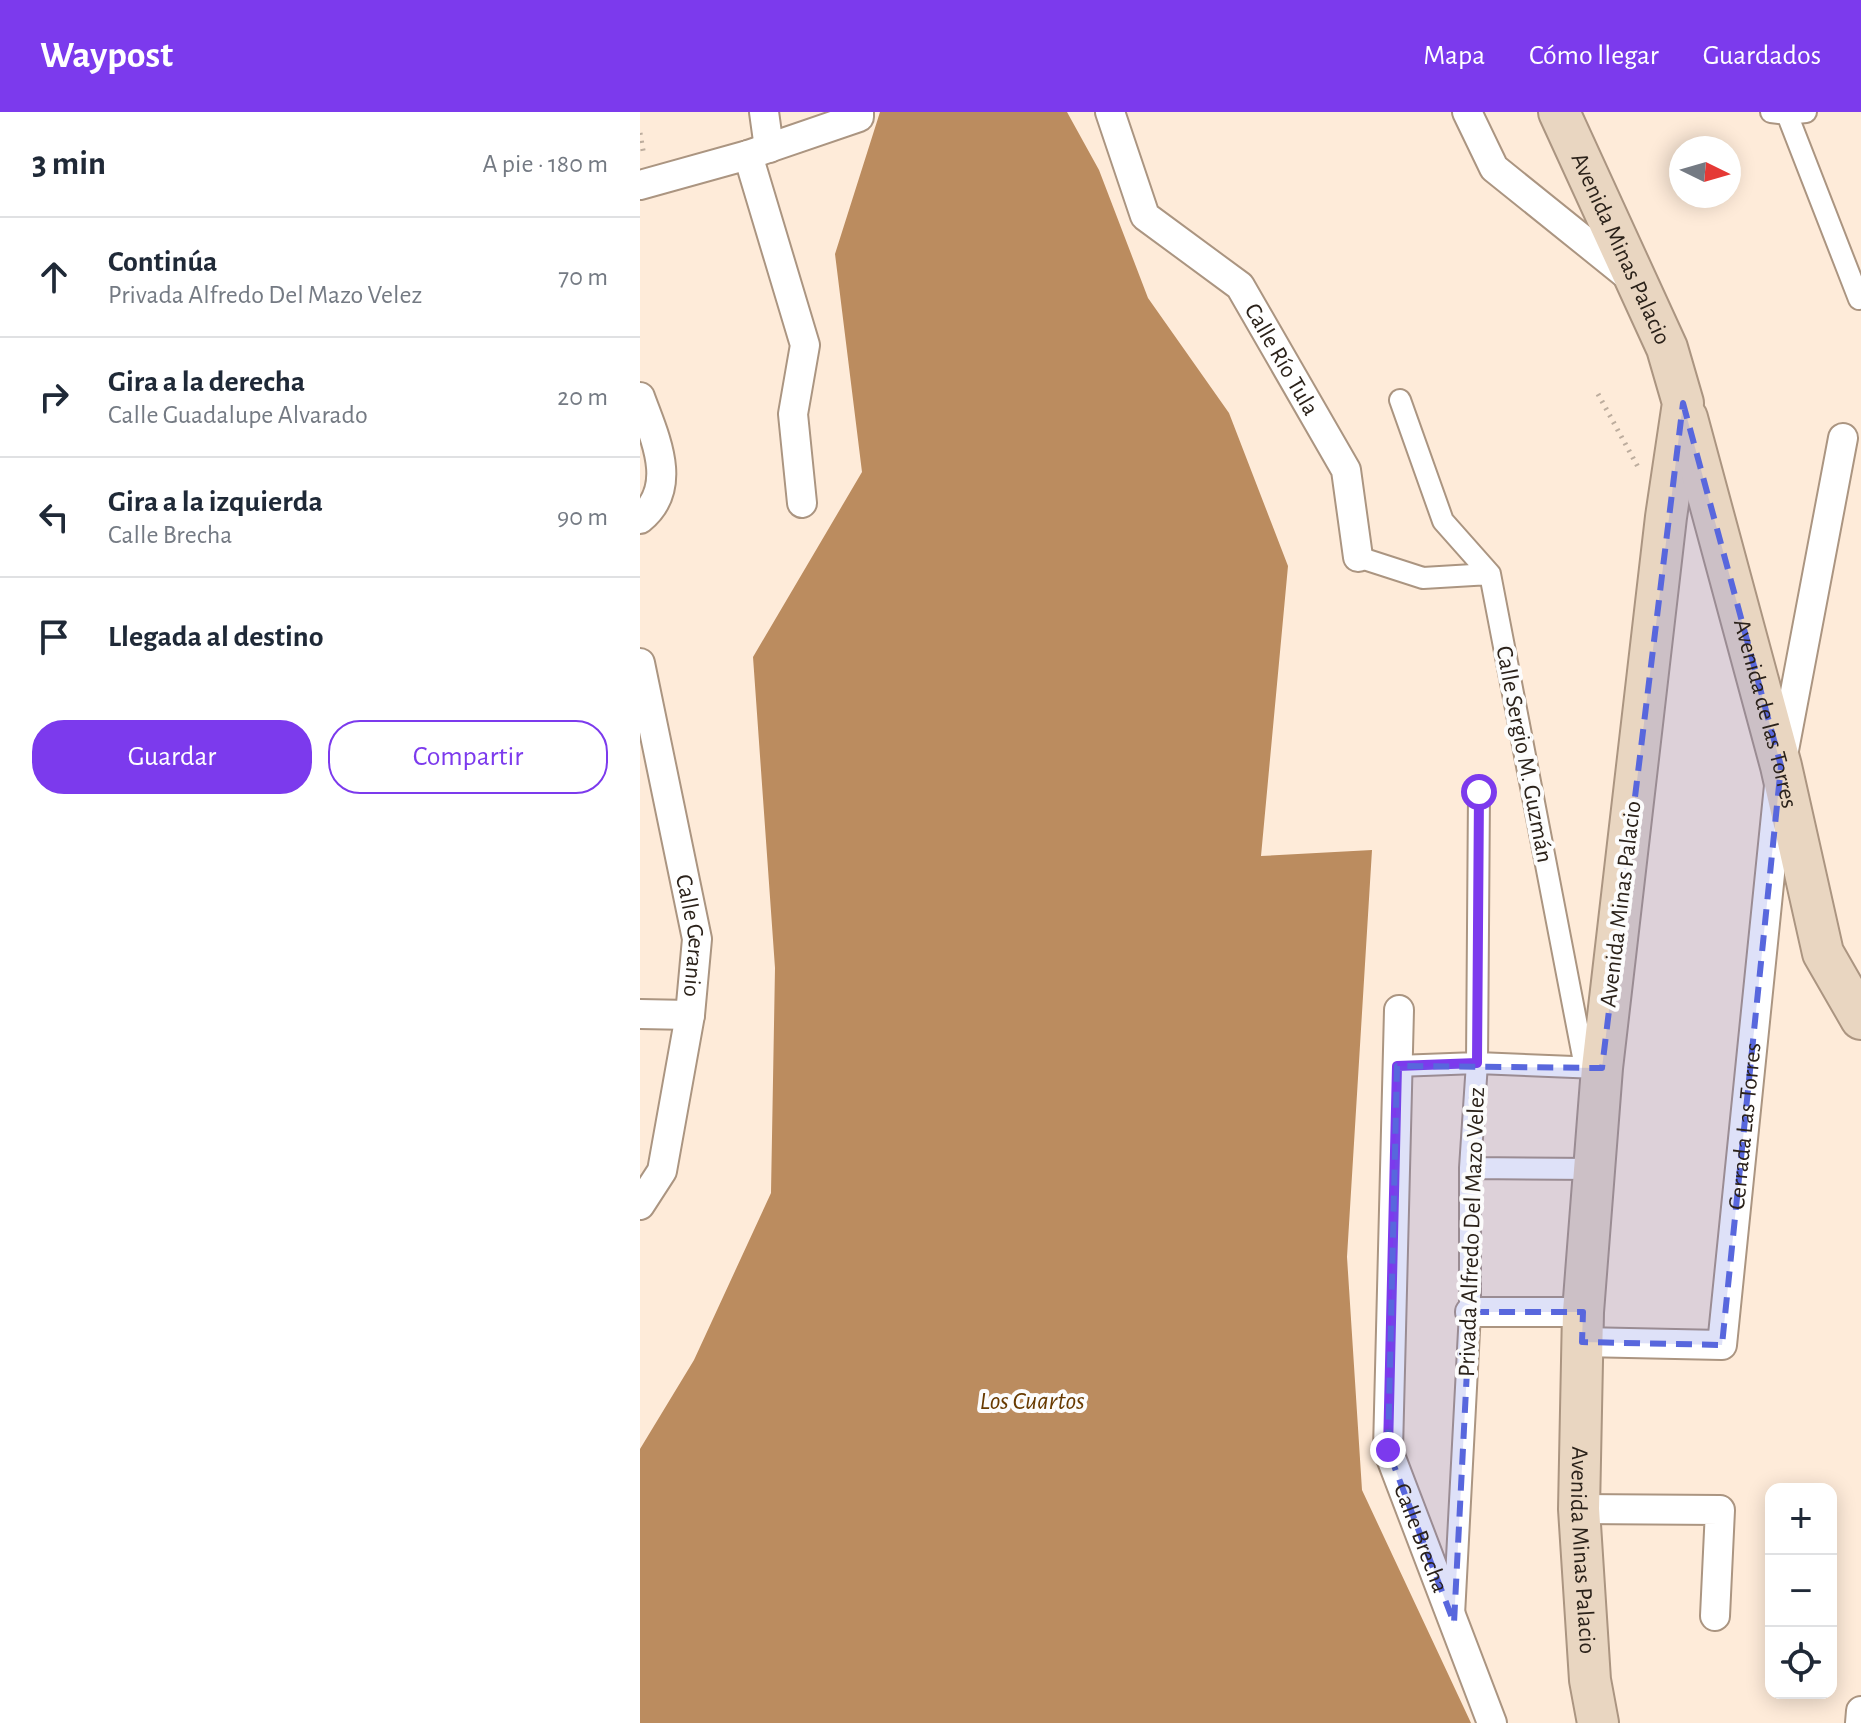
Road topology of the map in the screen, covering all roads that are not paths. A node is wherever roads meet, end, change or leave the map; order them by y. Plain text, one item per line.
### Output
1 (764, 112) edge
2 (1110, 112) edge
3 (1467, 112) edge
4 (1559, 112) edge
5 (1788, 113) edge
6 (859, 114) edge
7 (758, 151) junction
8 (640, 185) edge
9 (1638, 283) junction
10 (1859, 299) edge
11 (640, 397) edge
12 (1400, 400) dead end
13 (1683, 403) junction
14 (1843, 438) dead end
15 (802, 503) dead end
16 (640, 519) edge
17 (1358, 557) joint
18 (1490, 574) junction
19 (640, 663) edge
20 (1781, 766) junction
21 (1479, 792) dead end
22 (1399, 1010) dead end
23 (640, 1014) edge
24 (690, 1015) junction
25 (1861, 1019) edge
26 (1477, 1063) junction
27 (1397, 1066) junction
28 (1593, 1067) junction
29 (1470, 1168) junction
30 (1594, 1169) junction
31 (640, 1205) edge
32 (1470, 1312) junction
33 (1582, 1327) junction
34 (1579, 1509) junction
35 (1715, 1616) dead end
36 (1454, 1623) junction
37 (1861, 1711) edge
38 (1492, 1723) edge
39 (1598, 1723) edge
40 (1860, 1723) edge

1 - 7 street
2 - 17 street, Calle Río Tula
3 - 9 street
4 - 9 main road, Avenida Minas Palacio
5 - 10 street
6 - 7 street
7 - 8 street
7 - 15 street
9 - 13 main road, Avenida Minas Palacio
11 - 16 street
12 - 18 street
13 - 20 main road, Avenida de las Torres
13 - 28 main road, Avenida Minas Palacio
14 - 20 street
17 - 18 street
18 - 28 street, Calle Sergio M. Guzmán
19 - 24 street, Calle Geranio
20 - 25 main road, Avenida de las Torres
20 - 33 street, Cerrada Las Torres
21 - 26 street, Privada Alfredo Del Mazo Velez
22 - 27 street, Calle Brecha
23 - 24 street
24 - 31 street, Calle Geranio
26 - 27 street
26 - 28 street
26 - 29 street, Privada Alfredo Del Mazo Velez
27 - 36 street, Calle Brecha
28 - 30 main road, Avenida Minas Palacio
29 - 30 street
29 - 32 street, Privada Alfredo Del Mazo Velez
30 - 33 main road, Avenida Minas Palacio
32 - 33 street
32 - 36 street, Privada Alfredo Del Mazo Velez
33 - 34 main road, Avenida Minas Palacio
34 - 35 street
34 - 39 main road, Avenida Minas Palacio
36 - 38 street, Calle Brecha
37 - 40 street

